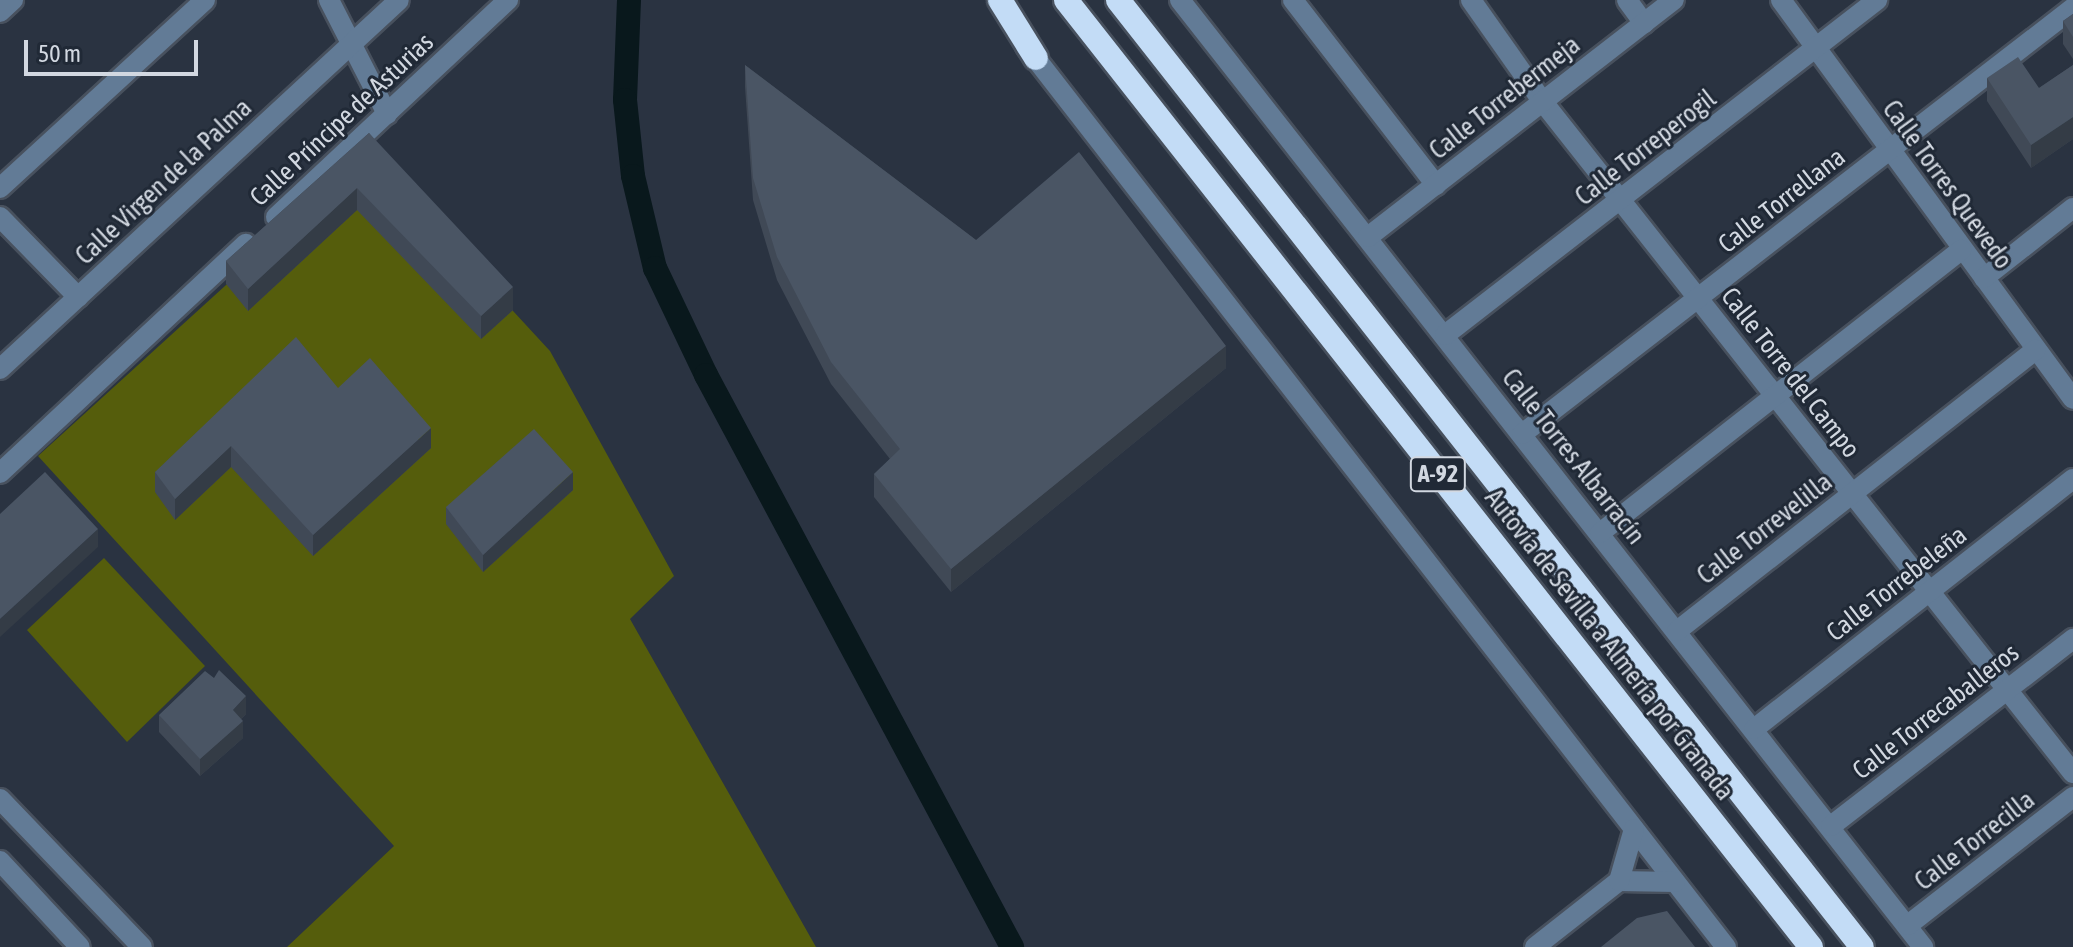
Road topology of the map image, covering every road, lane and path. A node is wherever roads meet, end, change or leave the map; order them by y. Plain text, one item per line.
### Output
1 (13, 0) edge
2 (205, 0) edge
3 (329, 0) edge
4 (399, 0) edge
5 (508, 0) edge
6 (987, 0) edge
7 (1000, 0) edge
8 (1066, 0) edge
9 (1118, 0) edge
10 (1180, 0) edge
11 (1293, 0) edge
12 (1471, 0) edge
13 (1627, 0) edge
14 (1674, 0) edge
15 (1781, 0) edge
16 (1877, 0) edge
17 (2073, 8) edge
18 (0, 12) edge
19 (1644, 23) junction
20 (352, 44) junction
21 (1814, 49) junction
22 (1036, 58) junction
23 (1543, 102) junction
24 (387, 114) junction
25 (1890, 150) junction
26 (1436, 185) junction
27 (0, 188) edge
28 (1621, 200) junction
29 (2073, 208) edge
30 (0, 217) edge
31 (1368, 237) junction
32 (1961, 250) junction
33 (1984, 278) junction
34 (78, 297) junction
35 (1699, 299) junction
36 (1445, 335) junction
37 (2036, 350) junction
38 (0, 369) edge
39 (2066, 375) edge
40 (1775, 396) junction
41 (2073, 399) edge
42 (1522, 434) junction
43 (0, 473) edge
44 (2073, 479) edge
45 (1852, 494) junction
46 (1600, 533) junction
47 (1930, 592) junction
48 (1677, 631) junction
49 (2073, 639) edge
50 (2008, 690) junction
51 (1754, 729) junction
52 (2073, 773) edge
53 (2073, 797) edge
54 (0, 799) edge
55 (1831, 826) junction
56 (1634, 829) junction
57 (0, 861) edge
58 (1619, 881) junction
59 (1675, 882) junction
60 (1908, 925) junction
61 (80, 947) edge
62 (142, 947) edge
63 (1535, 947) edge
64 (1726, 947) edge
65 (1811, 947) edge
66 (1862, 947) edge
67 (1923, 947) edge

1 - 18 street
2 - 27 street
3 - 20 street
4 - 20 street, Calle Virgen de la Palma
5 - 24 street, Calle Príncipe de Asturias
6 - 22 street
7 - 22 highway
8 - 65 highway, Autovía de Sevilla a Almería por Granada / A-92
9 - 66 highway, Autovía de Sevilla a Almería por Granada / A-92
10 - 31 street, Calle Torres Albarracín
11 - 26 street
12 - 23 street, Calle Torre del Campo
13 - 19 street
14 - 19 street, Calle Torrebermeja
15 - 21 street, Calle Torres Quevedo
16 - 21 street, Calle Torreperogil
17 - 25 street, Calle Torrellana
19 - 23 street, Calle Torrebermeja
20 - 24 street
20 - 34 street, Calle Virgen de la Palma
21 - 25 street, Calle Torres Quevedo
21 - 28 street, Calle Torreperogil
22 - 56 street
23 - 26 street, Calle Torrebermeja
23 - 28 street, Calle Torre del Campo
24 - 43 street, Calle Príncipe de Asturias
25 - 32 street, Calle Torres Quevedo
25 - 35 street, Calle Torrellana
26 - 31 street, Calle Torrebermeja
28 - 35 street, Calle Torre del Campo
28 - 36 street, Calle Torreperogil
29 - 33 street
30 - 34 street
31 - 36 street, Calle Torres Albarracín
32 - 33 street, Calle Torres Quevedo
32 - 40 street
33 - 37 street, Calle Torres Quevedo
34 - 38 street, Calle Virgen de la Palma
35 - 40 street, Calle Torre del Campo
35 - 42 street, Calle Torrellana
36 - 42 street, Calle Torres Albarracín
37 - 39 street, Calle Torres Quevedo
37 - 45 street, Calle Torrevelilla
39 - 41 street, Calle Torres Quevedo
40 - 45 street, Calle Torre del Campo
40 - 46 street
42 - 46 street, Calle Torres Albarracín
44 - 47 street, Calle Torrebeleña
45 - 47 street, Calle Torre del Campo
45 - 48 street, Calle Torrevelilla
46 - 48 street, Calle Torres Albarracín
47 - 50 street, Calle Torre del Campo
47 - 51 street, Calle Torrebeleña
48 - 51 street, Calle Torres Albarracín
49 - 50 street, Calle Torrecaballeros
50 - 52 street, Calle Torre del Campo
50 - 55 street, Calle Torrecaballeros
51 - 55 street, Calle Torres Albarracín
53 - 60 street, Calle Torrecilla
54 - 62 street
55 - 60 street, Calle Torres Albarracín
56 - 58 street
56 - 59 street
57 - 61 street
58 - 59 street
58 - 63 street
59 - 64 street
60 - 67 street, Calle Torres Albarracín

